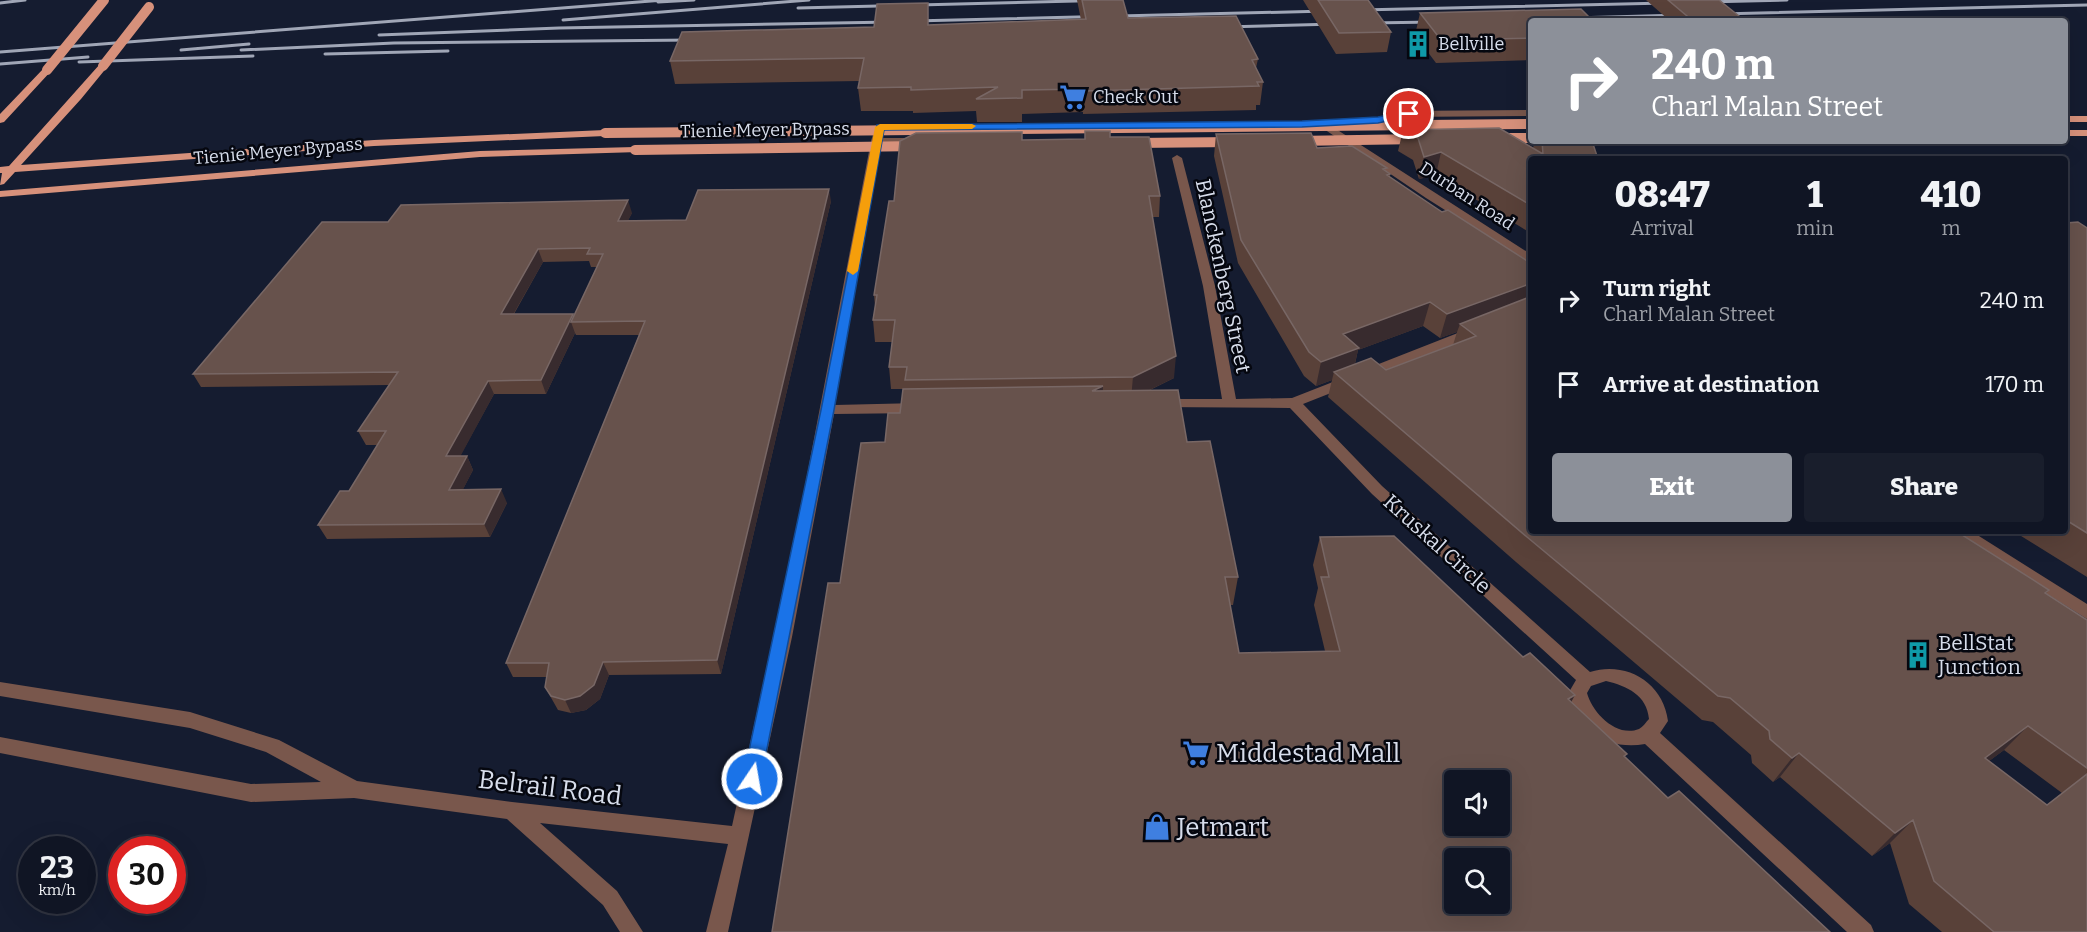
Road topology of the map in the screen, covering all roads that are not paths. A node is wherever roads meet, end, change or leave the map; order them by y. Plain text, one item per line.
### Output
1 (104, 0) edge
2 (153, 0) edge
3 (1528, 113) edge
4 (2068, 119) edge
5 (2087, 119) edge
6 (0, 120) edge
7 (1322, 123) junction
8 (1528, 124) edge
9 (2068, 133) edge
10 (2087, 133) edge
11 (1528, 137) edge
12 (1343, 138) junction
13 (1437, 138) joint
14 (1483, 138) edge
15 (1248, 140) joint
16 (1284, 140) joint
17 (876, 141) junction
18 (1126, 143) edge
19 (935, 146) edge
20 (1177, 158) dead end
21 (13, 169) junction
22 (0, 170) edge
23 (0, 182) edge
24 (0, 194) edge
25 (1528, 258) edge
26 (1488, 326) edge
27 (1230, 403) junction
28 (1294, 403) junction
29 (1148, 405) edge
30 (934, 408) edge
31 (828, 410) junction
32 (1964, 534) edge
33 (2087, 612) edge
34 (1587, 679) junction
35 (0, 689) edge
36 (1648, 734) junction
37 (0, 745) edge
38 (354, 789) junction
39 (512, 811) junction
40 (740, 836) junction
41 (632, 932) edge
42 (717, 932) edge
43 (1863, 932) edge

1 - 6 main road, bridge
2 - 21 main road, bridge
3 - 7 street
4 - 5 main road
7 - 12 street, Durban Road
7 - 17 street
8 - 21 main road, Tienie Meyer Bypass, bridge
9 - 10 main road
11 - 14 main road, bridge
12 - 13 street
12 - 16 street
12 - 25 street, Durban Road
13 - 16 main road, bridge
15 - 17 street
15 - 18 main road, bridge
17 - 31 street
19 - 24 main road, Tienie Meyer Bypass, bridge
20 - 27 street, Blanckenberg Street
21 - 22 main road, Tienie Meyer Bypass
21 - 23 main road
26 - 28 street
27 - 28 street
27 - 29 street
28 - 34 street, Kruskal Circle
30 - 31 street
31 - 40 street
32 - 33 street
34 - 36 street
34 - 36 street
35 - 38 street, Belrail Road
36 - 43 street
37 - 38 street, Belrail Road
38 - 39 street, Belrail Road
39 - 40 street, Belrail Road
39 - 41 street
40 - 42 street

